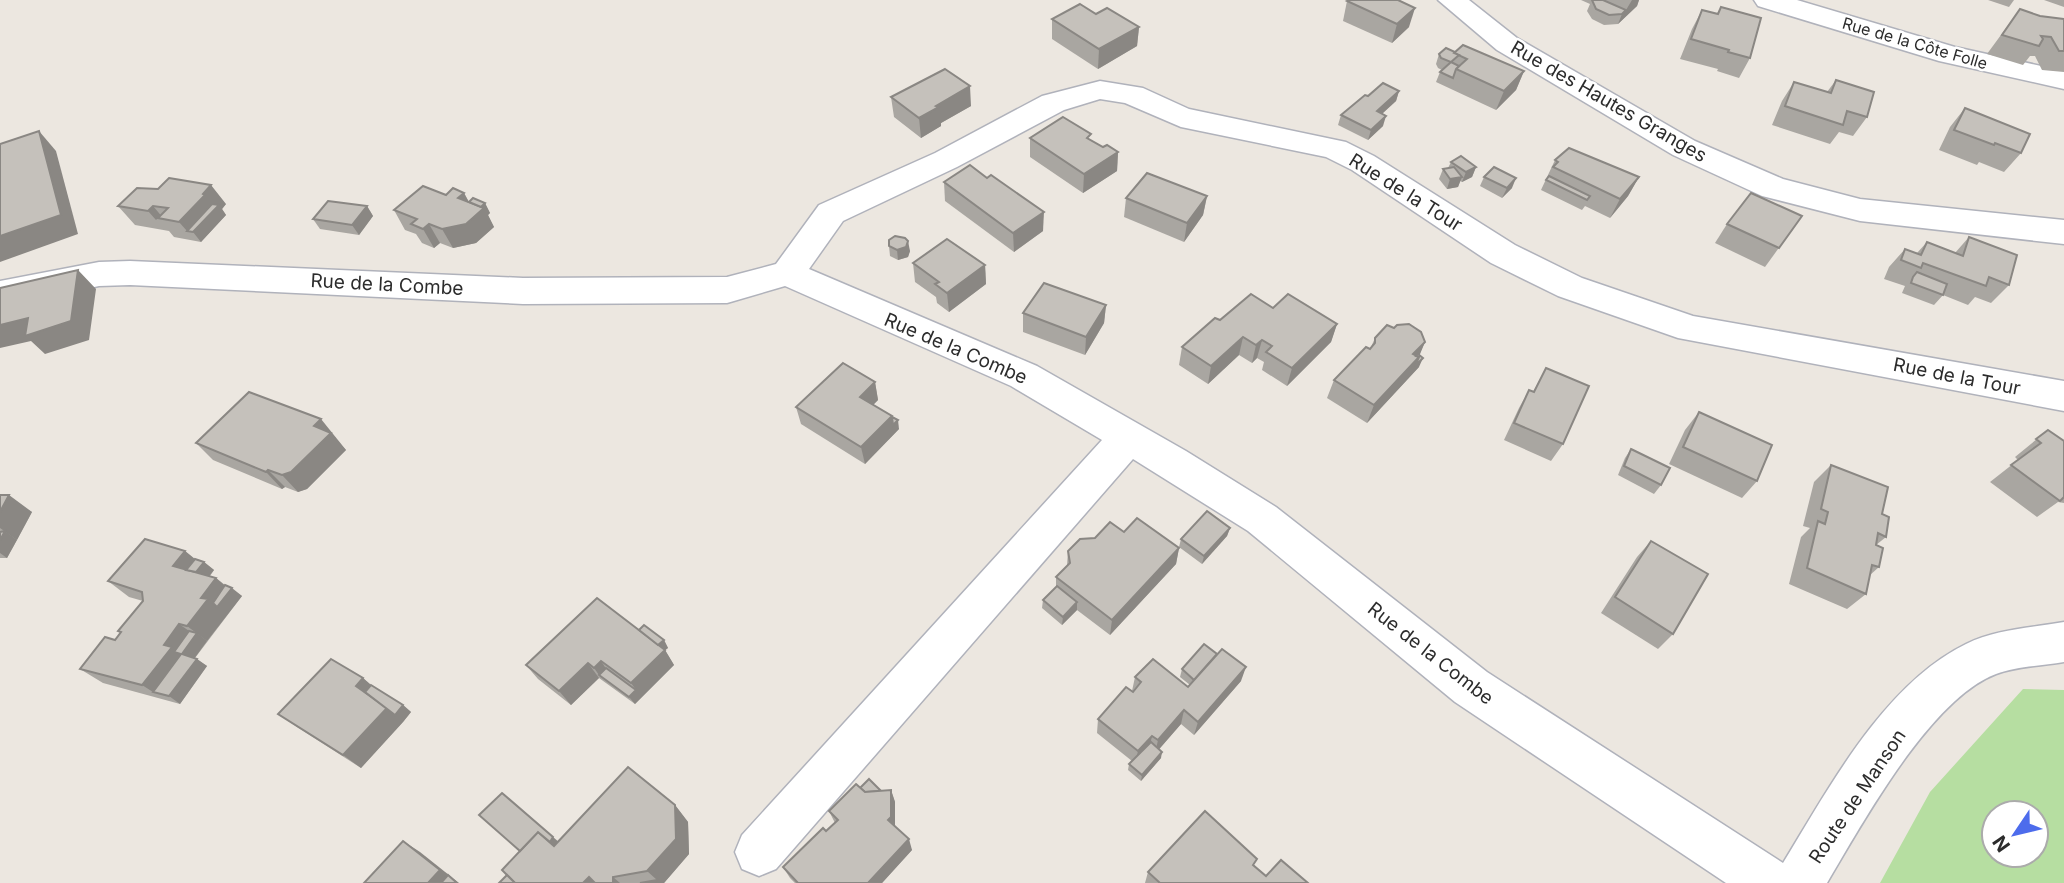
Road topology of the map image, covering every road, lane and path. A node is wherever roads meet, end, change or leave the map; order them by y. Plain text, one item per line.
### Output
1 (1452, 0) edge
2 (1769, 0) edge
3 (2064, 80) edge
4 (2064, 232) edge
5 (788, 273) junction
6 (0, 294) edge
7 (2064, 396) edge
8 (1129, 437) junction
9 (2064, 642) edge
10 (759, 852) dead end
11 (1770, 883) edge
12 (1799, 883) edge

1 - 4 street, Rue des Hautes Granges
2 - 3 street, Rue de la Côte Folle
5 - 6 street, Rue de la Combe
5 - 7 street, Rue de la Tour
5 - 8 street, Rue de la Combe
8 - 10 street
8 - 11 street, Rue de la Combe
9 - 12 street, Route de Manson

